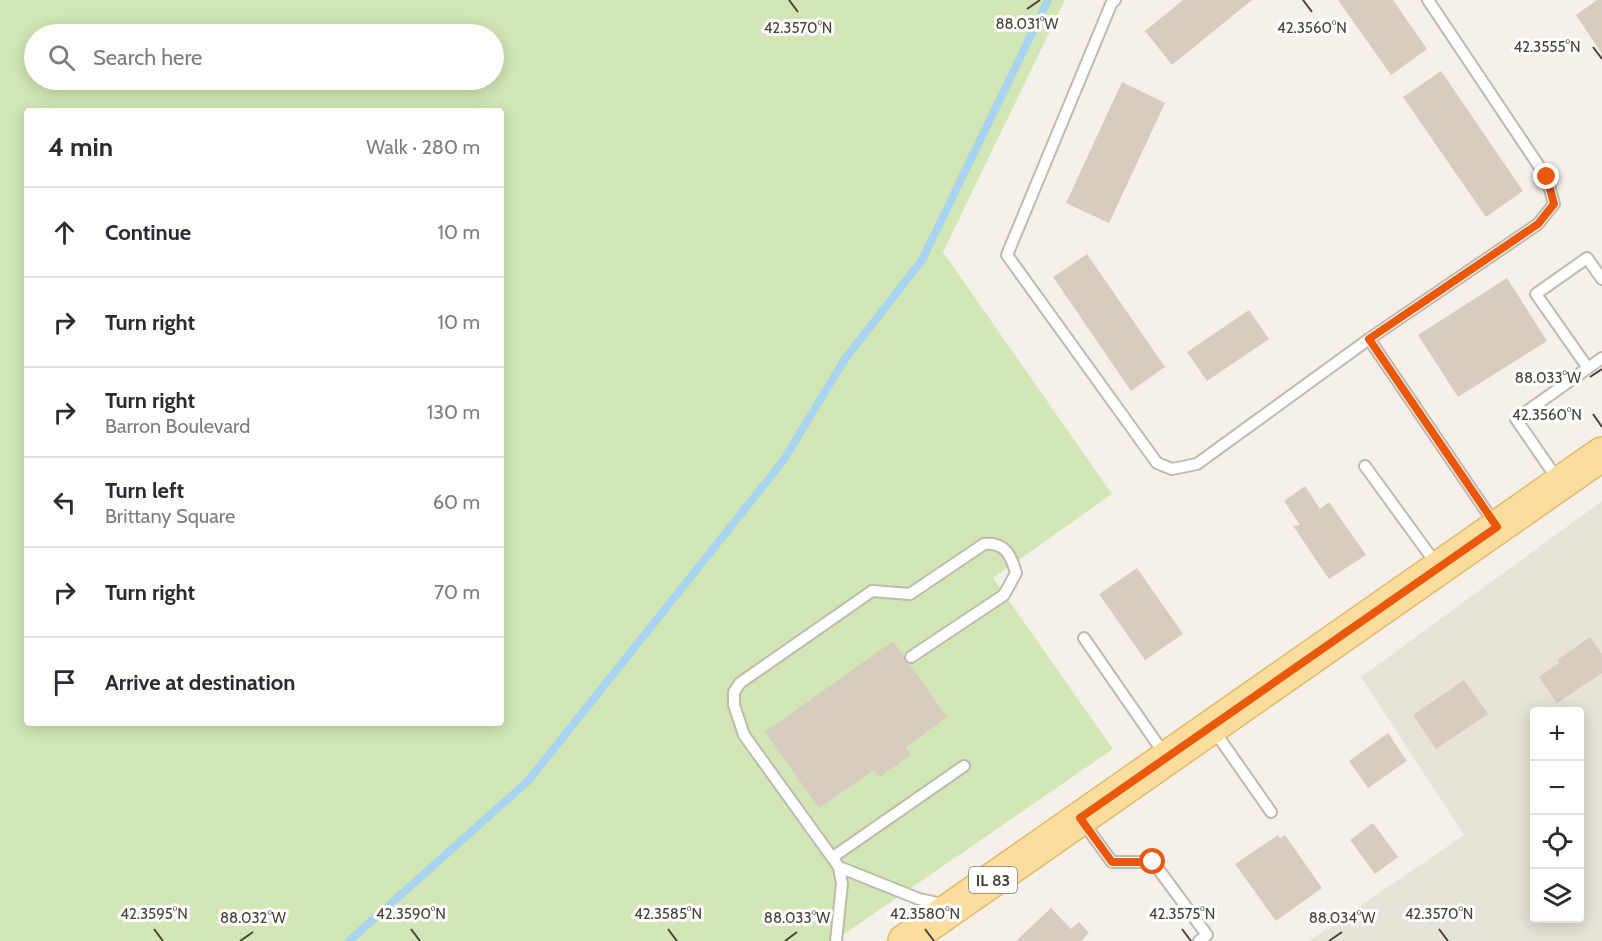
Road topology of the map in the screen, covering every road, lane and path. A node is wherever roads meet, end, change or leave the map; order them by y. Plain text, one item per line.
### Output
1 (1115, 0) edge
2 (1428, 0) edge
3 (1602, 279) edge
4 (1369, 339) junction
5 (1602, 358) edge
6 (1588, 368) junction
7 (1602, 454) edge
8 (1365, 466) dead end
9 (1560, 483) junction
10 (1497, 527) junction
11 (1439, 567) junction
12 (1084, 639) dead end
13 (911, 657) dead end
14 (1212, 727) junction
15 (1167, 758) junction
16 (964, 766) dead end
17 (1271, 812) dead end
18 (1080, 818) junction
19 (833, 857) junction
20 (839, 867) junction
21 (954, 907) junction
22 (836, 941) edge
23 (905, 941) edge
24 (1198, 941) edge

1 - 4 lane
2 - 4 lane
3 - 6 lane
4 - 10 lane
5 - 6 lane
6 - 9 lane
7 - 9 main road, IL 83
8 - 11 lane
9 - 10 main road, IL 83
10 - 11 main road, IL 83
11 - 14 main road, IL 83
12 - 15 lane
13 - 19 lane
14 - 15 main road, IL 83
14 - 17 lane
15 - 18 main road, IL 83
16 - 19 lane
18 - 21 main road, IL 83
18 - 24 lane
19 - 20 lane
20 - 21 lane
20 - 22 lane
21 - 23 main road, IL 83

